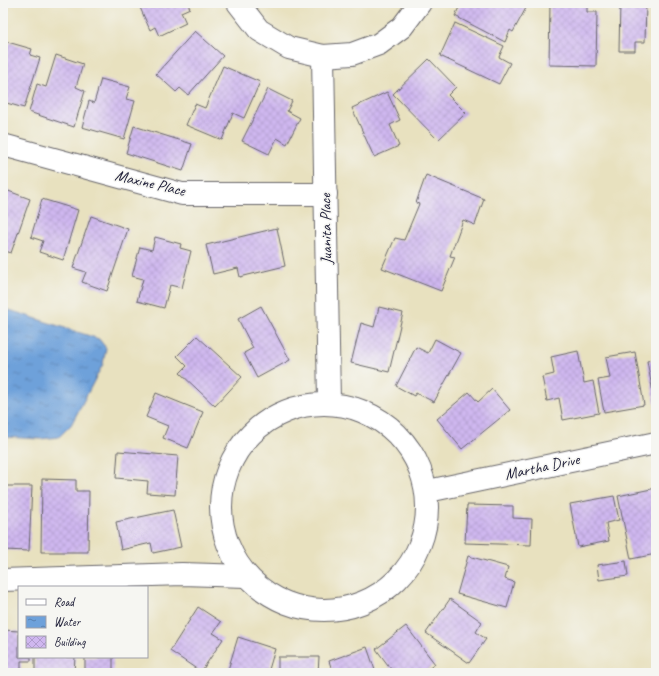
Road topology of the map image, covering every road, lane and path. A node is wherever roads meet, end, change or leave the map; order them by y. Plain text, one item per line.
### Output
1 (238, 3) edge
2 (420, 3) edge
3 (323, 56) junction
4 (3, 145) edge
5 (326, 194) junction
6 (329, 402) junction
7 (656, 443) edge
8 (428, 491) junction
9 (246, 576) junction
10 (3, 580) edge

1 - 3 street
2 - 3 street
3 - 5 street, Juanita Place
4 - 5 street, Maxine Place
5 - 6 street, Juanita Place
6 - 8 street
6 - 9 street
7 - 8 street, Martha Drive
8 - 9 street
9 - 10 street

